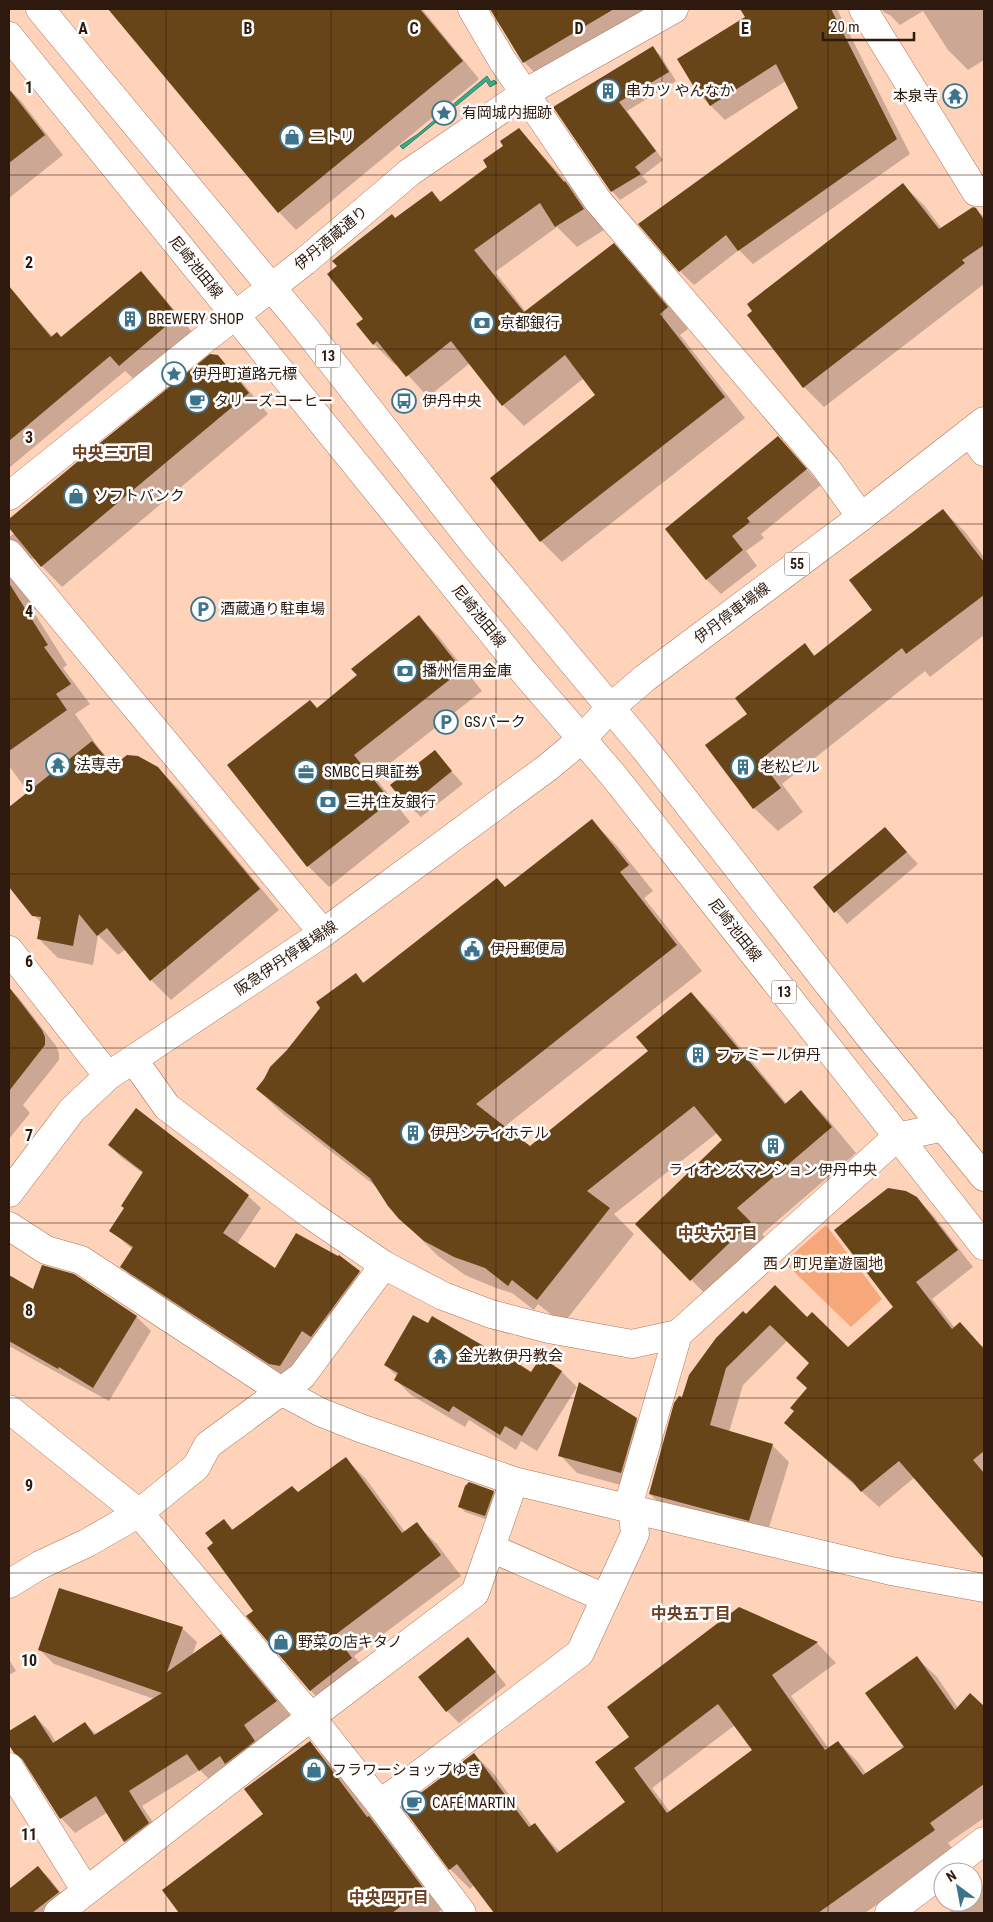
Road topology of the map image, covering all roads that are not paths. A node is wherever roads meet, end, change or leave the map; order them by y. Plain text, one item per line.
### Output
1 (40, 9) edge
2 (472, 9) edge
3 (674, 9) edge
4 (863, 9) edge
5 (9, 36) edge
6 (525, 93) junction
7 (984, 192) edge
8 (271, 287) junction
9 (235, 315) junction
10 (979, 435) edge
11 (9, 496) edge
12 (860, 517) junction
13 (9, 554) edge
14 (610, 708) junction
15 (582, 739) junction
16 (323, 933) junction
17 (9, 950) edge
18 (133, 1059) junction
19 (108, 1076) junction
20 (944, 1127) junction
21 (897, 1137) junction
22 (984, 1177) edge
23 (9, 1193) edge
24 (9, 1226) edge
25 (984, 1246) edge
26 (384, 1265) junction
27 (678, 1334) junction
28 (281, 1391) junction
29 (9, 1409) edge
30 (514, 1480) junction
31 (632, 1508) junction
32 (139, 1513) junction
33 (491, 1548) junction
34 (9, 1584) edge
35 (984, 1588) edge
36 (605, 1598) junction
37 (311, 1716) junction
38 (9, 1767) edge
39 (380, 1804) junction
40 (984, 1841) edge
41 (956, 1862) edge
42 (933, 1880) edge
43 (86, 1891) junction
44 (58, 1913) edge
45 (462, 1913) edge
46 (889, 1913) edge

1 - 8 street, 13
2 - 6 street
3 - 6 street, 伊丹酒蔵通り
4 - 7 street
5 - 9 street, 尼崎池田線 / 13
6 - 8 street, 伊丹酒蔵通り
6 - 12 street
8 - 9 street, 伊丹酒蔵通り
8 - 14 street, 13
9 - 11 street, 伊丹酒蔵通り
9 - 15 street, 尼崎池田線 / 13
10 - 12 street, 伊丹停車場線 / 55
12 - 14 street, 伊丹停車場線 / 55
13 - 16 street
14 - 15 street, 伊丹停車場線 / 55
14 - 20 street, 13
15 - 16 street, 阪急伊丹停車場線
15 - 21 street, 尼崎池田線 / 13
16 - 18 street, 阪急伊丹停車場線
17 - 19 street
18 - 19 street, 阪急伊丹停車場線
18 - 26 street
19 - 23 street, 阪急伊丹停車場線
20 - 21 street
20 - 22 street, 13
21 - 25 street, 尼崎池田線 / 13
21 - 27 street
24 - 28 street
26 - 27 street
26 - 28 street
27 - 31 street
28 - 30 street
28 - 32 street
29 - 32 street
30 - 31 street
30 - 33 street
31 - 35 street
31 - 36 street
32 - 34 street
32 - 37 street
33 - 36 street
33 - 37 street
36 - 39 street
37 - 39 street
37 - 43 street
38 - 43 street
39 - 45 street
40 - 41 street
42 - 46 street
43 - 44 street

